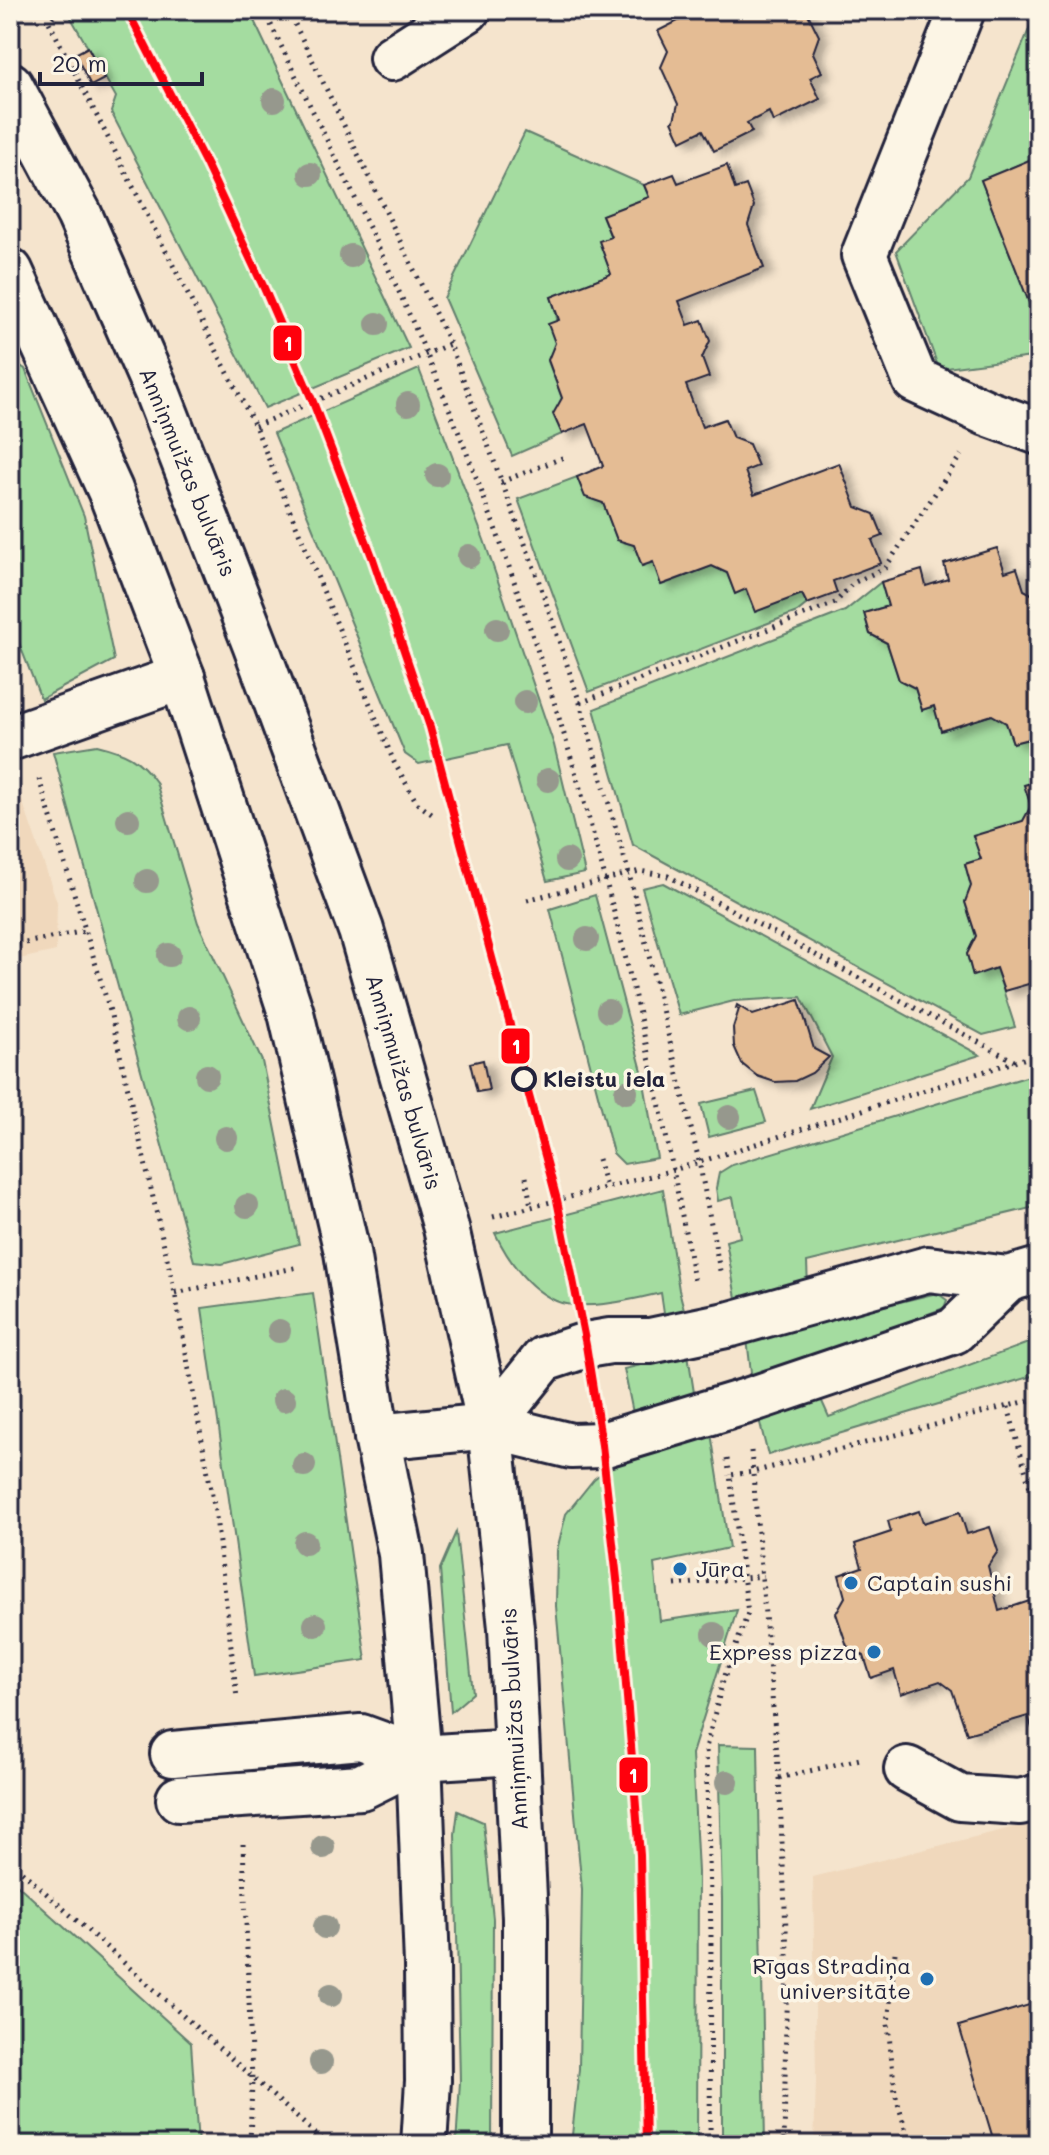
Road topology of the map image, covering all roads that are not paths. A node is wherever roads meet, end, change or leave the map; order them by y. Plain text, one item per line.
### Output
1 (467, 10) edge
2 (962, 10) edge
3 (392, 58) dead end
4 (10, 85) edge
5 (16, 298) edge
6 (1039, 432) edge
7 (182, 677) junction
8 (18, 735) edge
9 (1024, 1274) edge
10 (490, 1426) junction
11 (377, 1437) junction
12 (516, 1752) junction
13 (173, 1754) dead end
14 (419, 1758) junction
15 (907, 1769) road end
16 (1039, 1797) edge
17 (179, 1799) dead end
18 (424, 2145) edge
19 (525, 2145) edge

1 - 3 street
2 - 6 street
4 - 10 street, Anniņmuižas bulvāris
5 - 7 street
7 - 8 street
7 - 11 street
9 - 10 street
9 - 10 street
10 - 11 street
10 - 12 street, Anniņmuižas bulvāris
11 - 14 street
12 - 14 street
12 - 19 street, Anniņmuižas bulvāris
13 - 14 street
14 - 17 street
14 - 18 street
15 - 16 street

